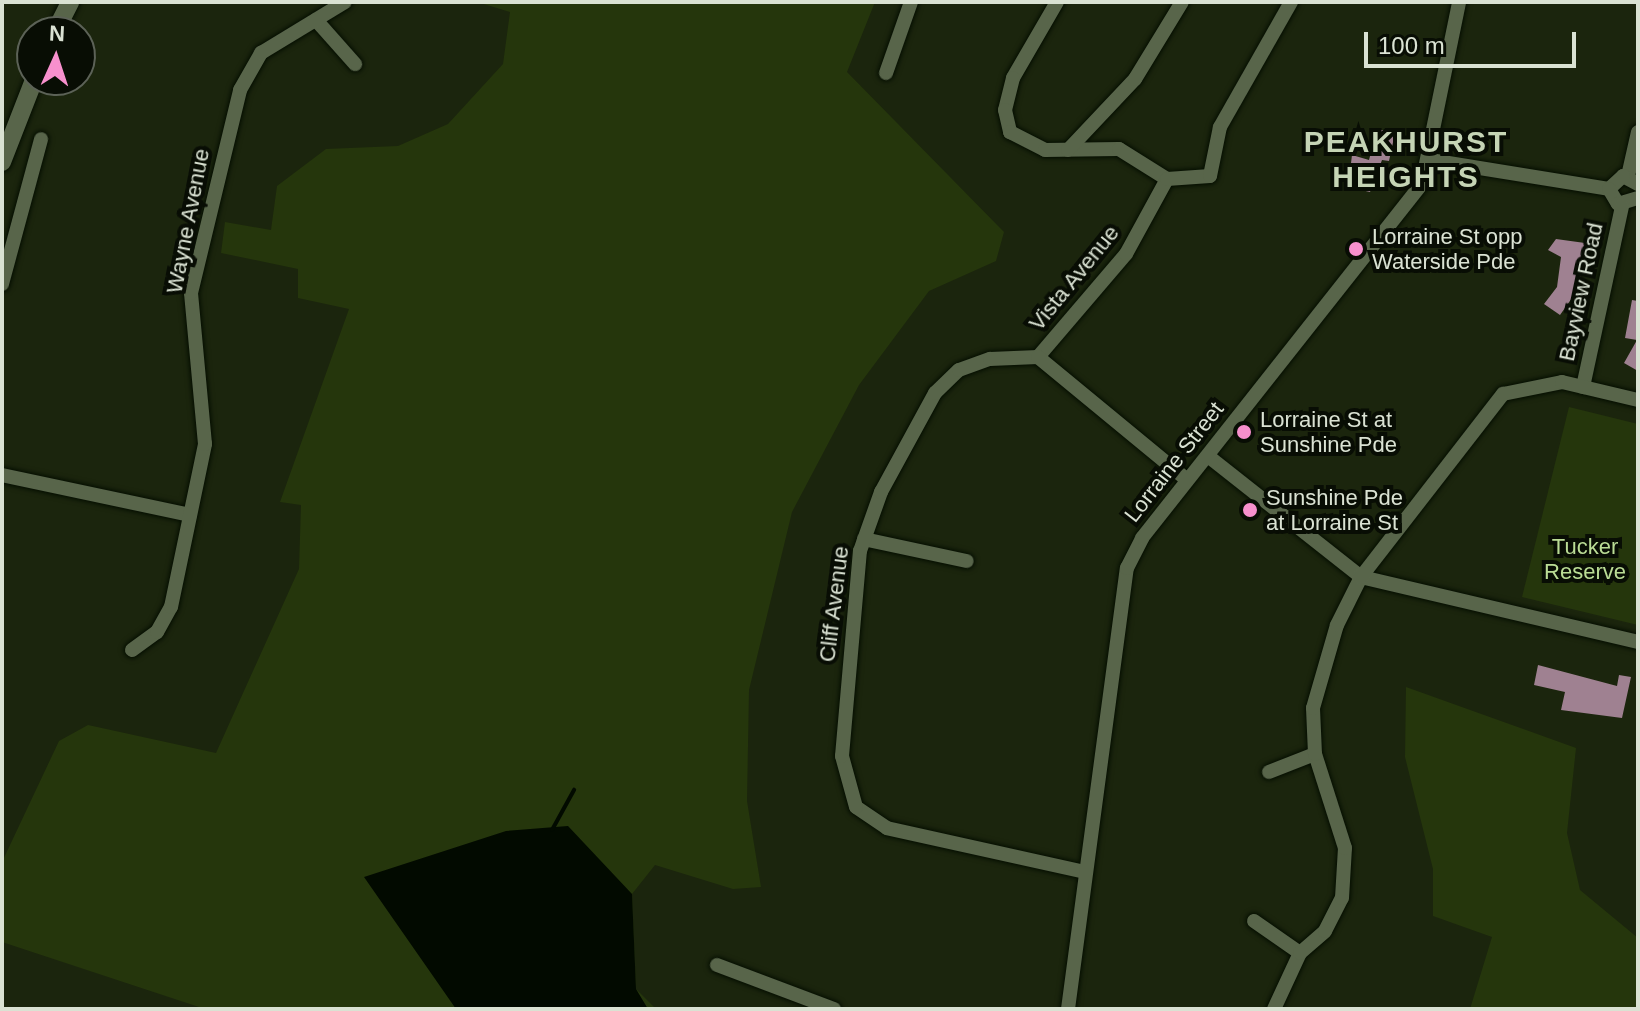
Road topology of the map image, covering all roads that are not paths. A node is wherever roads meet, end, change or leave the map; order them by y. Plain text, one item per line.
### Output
1 (345, 2) edge
2 (911, 2) edge
3 (1057, 2) edge
4 (1182, 2) edge
5 (1291, 2) edge
6 (1459, 2) edge
7 (316, 20) junction
8 (355, 64) dead end
9 (886, 73) dead end
10 (28, 96) edge
11 (1638, 132) edge
12 (41, 139) dead end
13 (1068, 150) junction
14 (1430, 160) junction
15 (2, 162) edge
16 (1167, 179) junction
17 (1633, 180) edge
18 (1609, 189) junction
19 (1638, 198) edge
20 (1622, 206) junction
21 (2, 284) edge
22 (1038, 357) junction
23 (1583, 387) junction
24 (1638, 400) edge
25 (1208, 456) junction
26 (2, 475) edge
27 (1187, 480) junction
28 (190, 515) junction
29 (864, 539) junction
30 (967, 561) dead end
31 (1361, 577) junction
32 (1638, 642) edge
33 (132, 650) dead end
34 (1315, 754) junction
35 (1269, 772) dead end
36 (1085, 872) junction
37 (1254, 921) dead end
38 (1300, 953) junction
39 (717, 965) dead end
40 (834, 1009) edge
41 (1068, 1009) edge
42 (1274, 1009) edge

1 - 7 street, Wayne Avenue
2 - 9 street
3 - 13 street
4 - 13 street
5 - 16 street
6 - 14 street, Lorraine Street
7 - 8 street
7 - 28 street, Wayne Avenue
10 - 15 street
11 - 17 street
12 - 21 street
13 - 16 street
14 - 18 street
14 - 25 street, Lorraine Street
16 - 22 street, Vista Avenue
17 - 18 street
18 - 20 street
19 - 20 street
20 - 23 street, Bayview Road
22 - 27 street
22 - 29 street, Cliff Avenue
23 - 24 street
23 - 31 street
25 - 27 street, Lorraine Street
25 - 31 street
26 - 28 street
27 - 36 street, Lorraine Street
28 - 33 street, Wayne Avenue
29 - 30 street
29 - 36 street, Cliff Avenue
31 - 32 street
31 - 34 street
34 - 35 street
34 - 38 street
36 - 41 street, Lorraine Street
37 - 38 street
38 - 42 street
39 - 40 street

